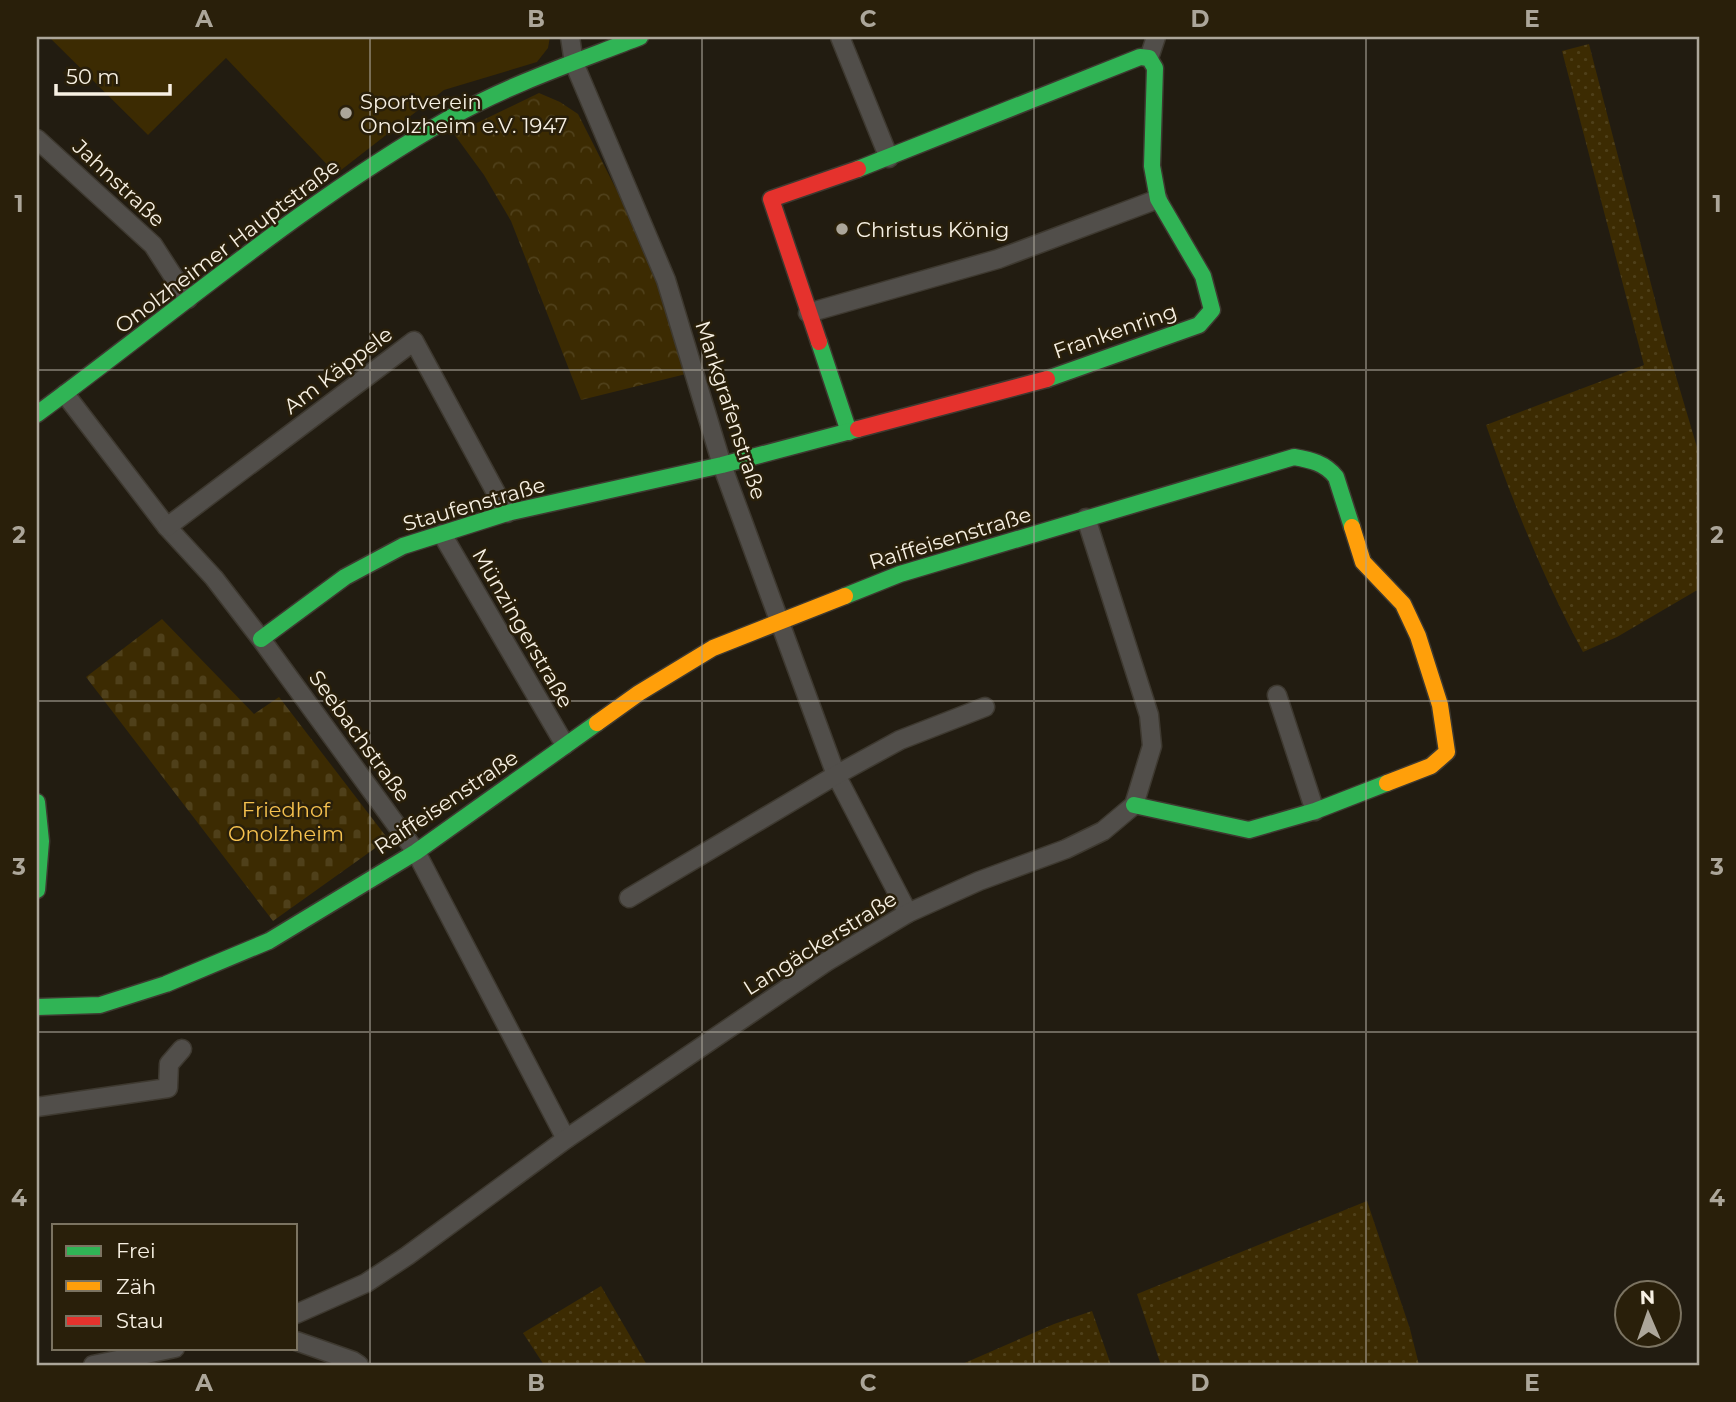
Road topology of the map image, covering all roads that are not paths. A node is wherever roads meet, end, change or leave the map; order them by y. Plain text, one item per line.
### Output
1 (570, 37) edge
2 (640, 37) edge
3 (840, 37) edge
4 (1156, 37) edge
5 (1149, 58) junction
6 (574, 62) junction
7 (37, 139) edge
8 (889, 158) junction
9 (1158, 199) junction
10 (188, 299) junction
11 (808, 313) junction
12 (65, 394) junction
13 (37, 414) edge
14 (849, 432) junction
15 (722, 465) junction
16 (507, 513) junction
17 (1086, 518) junction
18 (167, 527) junction
19 (442, 534) junction
20 (780, 620) junction
21 (261, 639) junction
22 (1277, 695) dead end
23 (985, 707) dead end
24 (565, 745) junction
25 (836, 775) junction
26 (37, 802) edge
27 (1134, 805) junction
28 (1315, 811) junction
29 (39, 841) edge
30 (416, 852) junction
31 (37, 890) edge
32 (629, 898) dead end
33 (908, 914) junction
34 (37, 1007) edge
35 (182, 1049) dead end
36 (37, 1107) edge
37 (566, 1139) junction
38 (298, 1313) edge
39 (298, 1342) edge
40 (164, 1350) edge
41 (93, 1365) edge
42 (359, 1365) edge

1 - 6 street, Markgrafenstraße
2 - 6 street, Onolzheimer Hauptstraße
3 - 8 street
4 - 5 street, Frankenring
5 - 8 street
5 - 9 street, Frankenring
6 - 10 street, Onolzheimer Hauptstraße
6 - 15 street, Markgrafenstraße
7 - 10 street, Jahnstraße
8 - 11 street
9 - 11 street
9 - 14 street, Frankenring
10 - 12 street, Onolzheimer Hauptstraße
11 - 14 street
12 - 13 street, Onolzheimer Hauptstraße
12 - 18 street, Seebachstraße
14 - 15 street, Frankenring
15 - 16 street, Staufenstraße
15 - 20 street, Markgrafenstraße
16 - 18 street, Am Käppele
16 - 19 street, Staufenstraße
17 - 20 street, Raiffeisenstraße
17 - 27 street
17 - 28 street, Raiffeisenstraße
18 - 21 street, Seebachstraße
19 - 21 street, Staufenstraße
19 - 24 street, Münzingerstraße
20 - 24 street, Raiffeisenstraße
20 - 25 street, Markgrafenstraße
21 - 30 street, Seebachstraße
22 - 28 street
23 - 25 street
24 - 30 street, Raiffeisenstraße
25 - 32 street
25 - 33 street, Markgrafenstraße
26 - 29 street
27 - 28 street, Raiffeisenstraße
27 - 33 street, Langäckerstraße
29 - 31 street
30 - 34 street, Raiffeisenstraße
30 - 37 street, Seebachstraße
33 - 37 street, Langäckerstraße
35 - 36 street
37 - 38 street, Langäckerstraße
39 - 42 street
40 - 41 street

